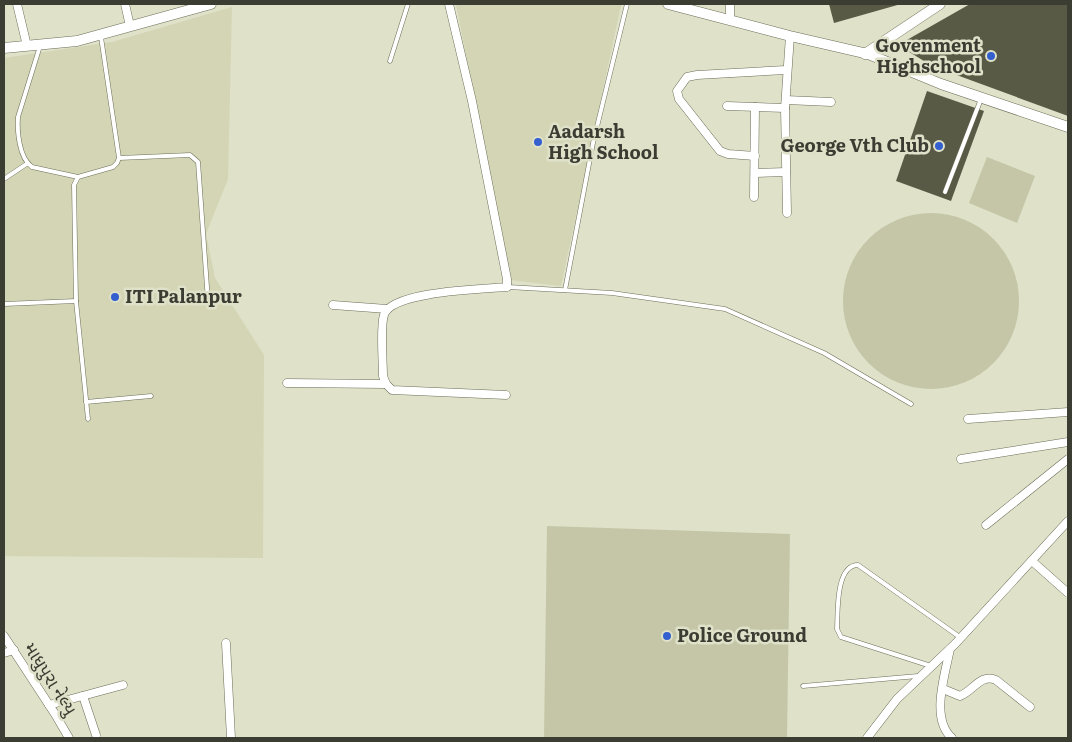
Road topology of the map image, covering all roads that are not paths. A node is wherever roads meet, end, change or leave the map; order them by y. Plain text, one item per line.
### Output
1 (17, 4) edge
2 (126, 4) edge
3 (211, 4) edge
4 (408, 4) edge
5 (449, 4) edge
6 (627, 4) edge
7 (668, 4) edge
8 (730, 4) edge
9 (940, 4) edge
10 (730, 20) junction
11 (130, 26) junction
12 (101, 34) junction
13 (790, 36) junction
14 (40, 45) junction
15 (28, 46) junction
16 (4, 48) edge
17 (865, 54) junction
18 (390, 61) dead end
19 (786, 70) junction
20 (982, 98) junction
21 (832, 102) dead end
22 (785, 104) junction
23 (727, 106) dead end
24 (755, 107) junction
25 (1068, 127) edge
26 (785, 148) junction
27 (825, 149) dead end
28 (755, 156) junction
29 (119, 158) junction
30 (28, 164) junction
31 (786, 172) junction
32 (755, 173) junction
33 (78, 177) junction
34 (4, 179) edge
35 (945, 192) dead end
36 (754, 197) dead end
37 (786, 213) dead end
38 (507, 287) junction
39 (565, 290) junction
40 (76, 301) junction
41 (208, 301) dead end
42 (4, 304) edge
43 (333, 304) dead end
44 (387, 308) junction
45 (288, 383) dead end
46 (386, 384) junction
47 (506, 395) dead end
48 (150, 396) dead end
49 (86, 402) junction
50 (911, 404) dead end
51 (1068, 412) edge
52 (88, 419) dead end
53 (968, 419) dead end
54 (1068, 442) edge
55 (961, 459) dead end
56 (1068, 459) edge
57 (1068, 522) edge
58 (986, 525) dead end
59 (1032, 561) junction
60 (1068, 593) edge
61 (4, 636) edge
62 (961, 638) junction
63 (226, 643) dead end
64 (950, 649) junction
65 (14, 650) junction
66 (4, 653) edge
67 (931, 666) junction
68 (921, 676) junction
69 (123, 686) dead end
70 (804, 686) dead end
71 (942, 689) junction
72 (83, 696) junction
73 (49, 705) junction
74 (1030, 707) dead end
75 (96, 735) dead end
76 (69, 738) edge
77 (231, 738) edge
78 (866, 738) edge
79 (952, 738) edge

1 - 15 street
2 - 11 street
3 - 11 street
4 - 18 lane
5 - 38 street
6 - 39 lane
7 - 10 street
8 - 10 street
9 - 17 street
10 - 13 street
11 - 12 street
12 - 14 street
12 - 29 lane
13 - 17 street
13 - 19 street
14 - 15 street
14 - 30 lane
15 - 16 street
17 - 20 street
19 - 22 street
19 - 28 street
20 - 25 street
20 - 35 lane
21 - 22 street
22 - 24 street
22 - 26 street
23 - 24 street
24 - 28 street
26 - 27 street
26 - 31 street
28 - 32 street
29 - 33 lane
29 - 41 lane
30 - 33 lane
30 - 34 lane
31 - 32 street
31 - 37 street
32 - 36 street
33 - 40 lane
38 - 39 lane
38 - 44 street
39 - 50 lane
40 - 42 lane
40 - 49 lane
43 - 44 street
44 - 46 street
45 - 46 street
46 - 47 street
48 - 49 lane
49 - 52 lane
51 - 53 street
54 - 55 street
56 - 58 street
57 - 59 street
59 - 60 street
59 - 62 street
61 - 65 street, માધુપુરા નેલ્યુ
62 - 64 street
62 - 67 lane
63 - 77 street
64 - 67 street
64 - 71 street
65 - 66 street
65 - 73 street, માધુપુરા નેલ્યુ
67 - 68 street
68 - 70 lane
68 - 78 street
69 - 72 street
71 - 74 street
71 - 79 street
72 - 73 street
72 - 75 street
73 - 76 street, માધુપુરા નેલ્યુ

